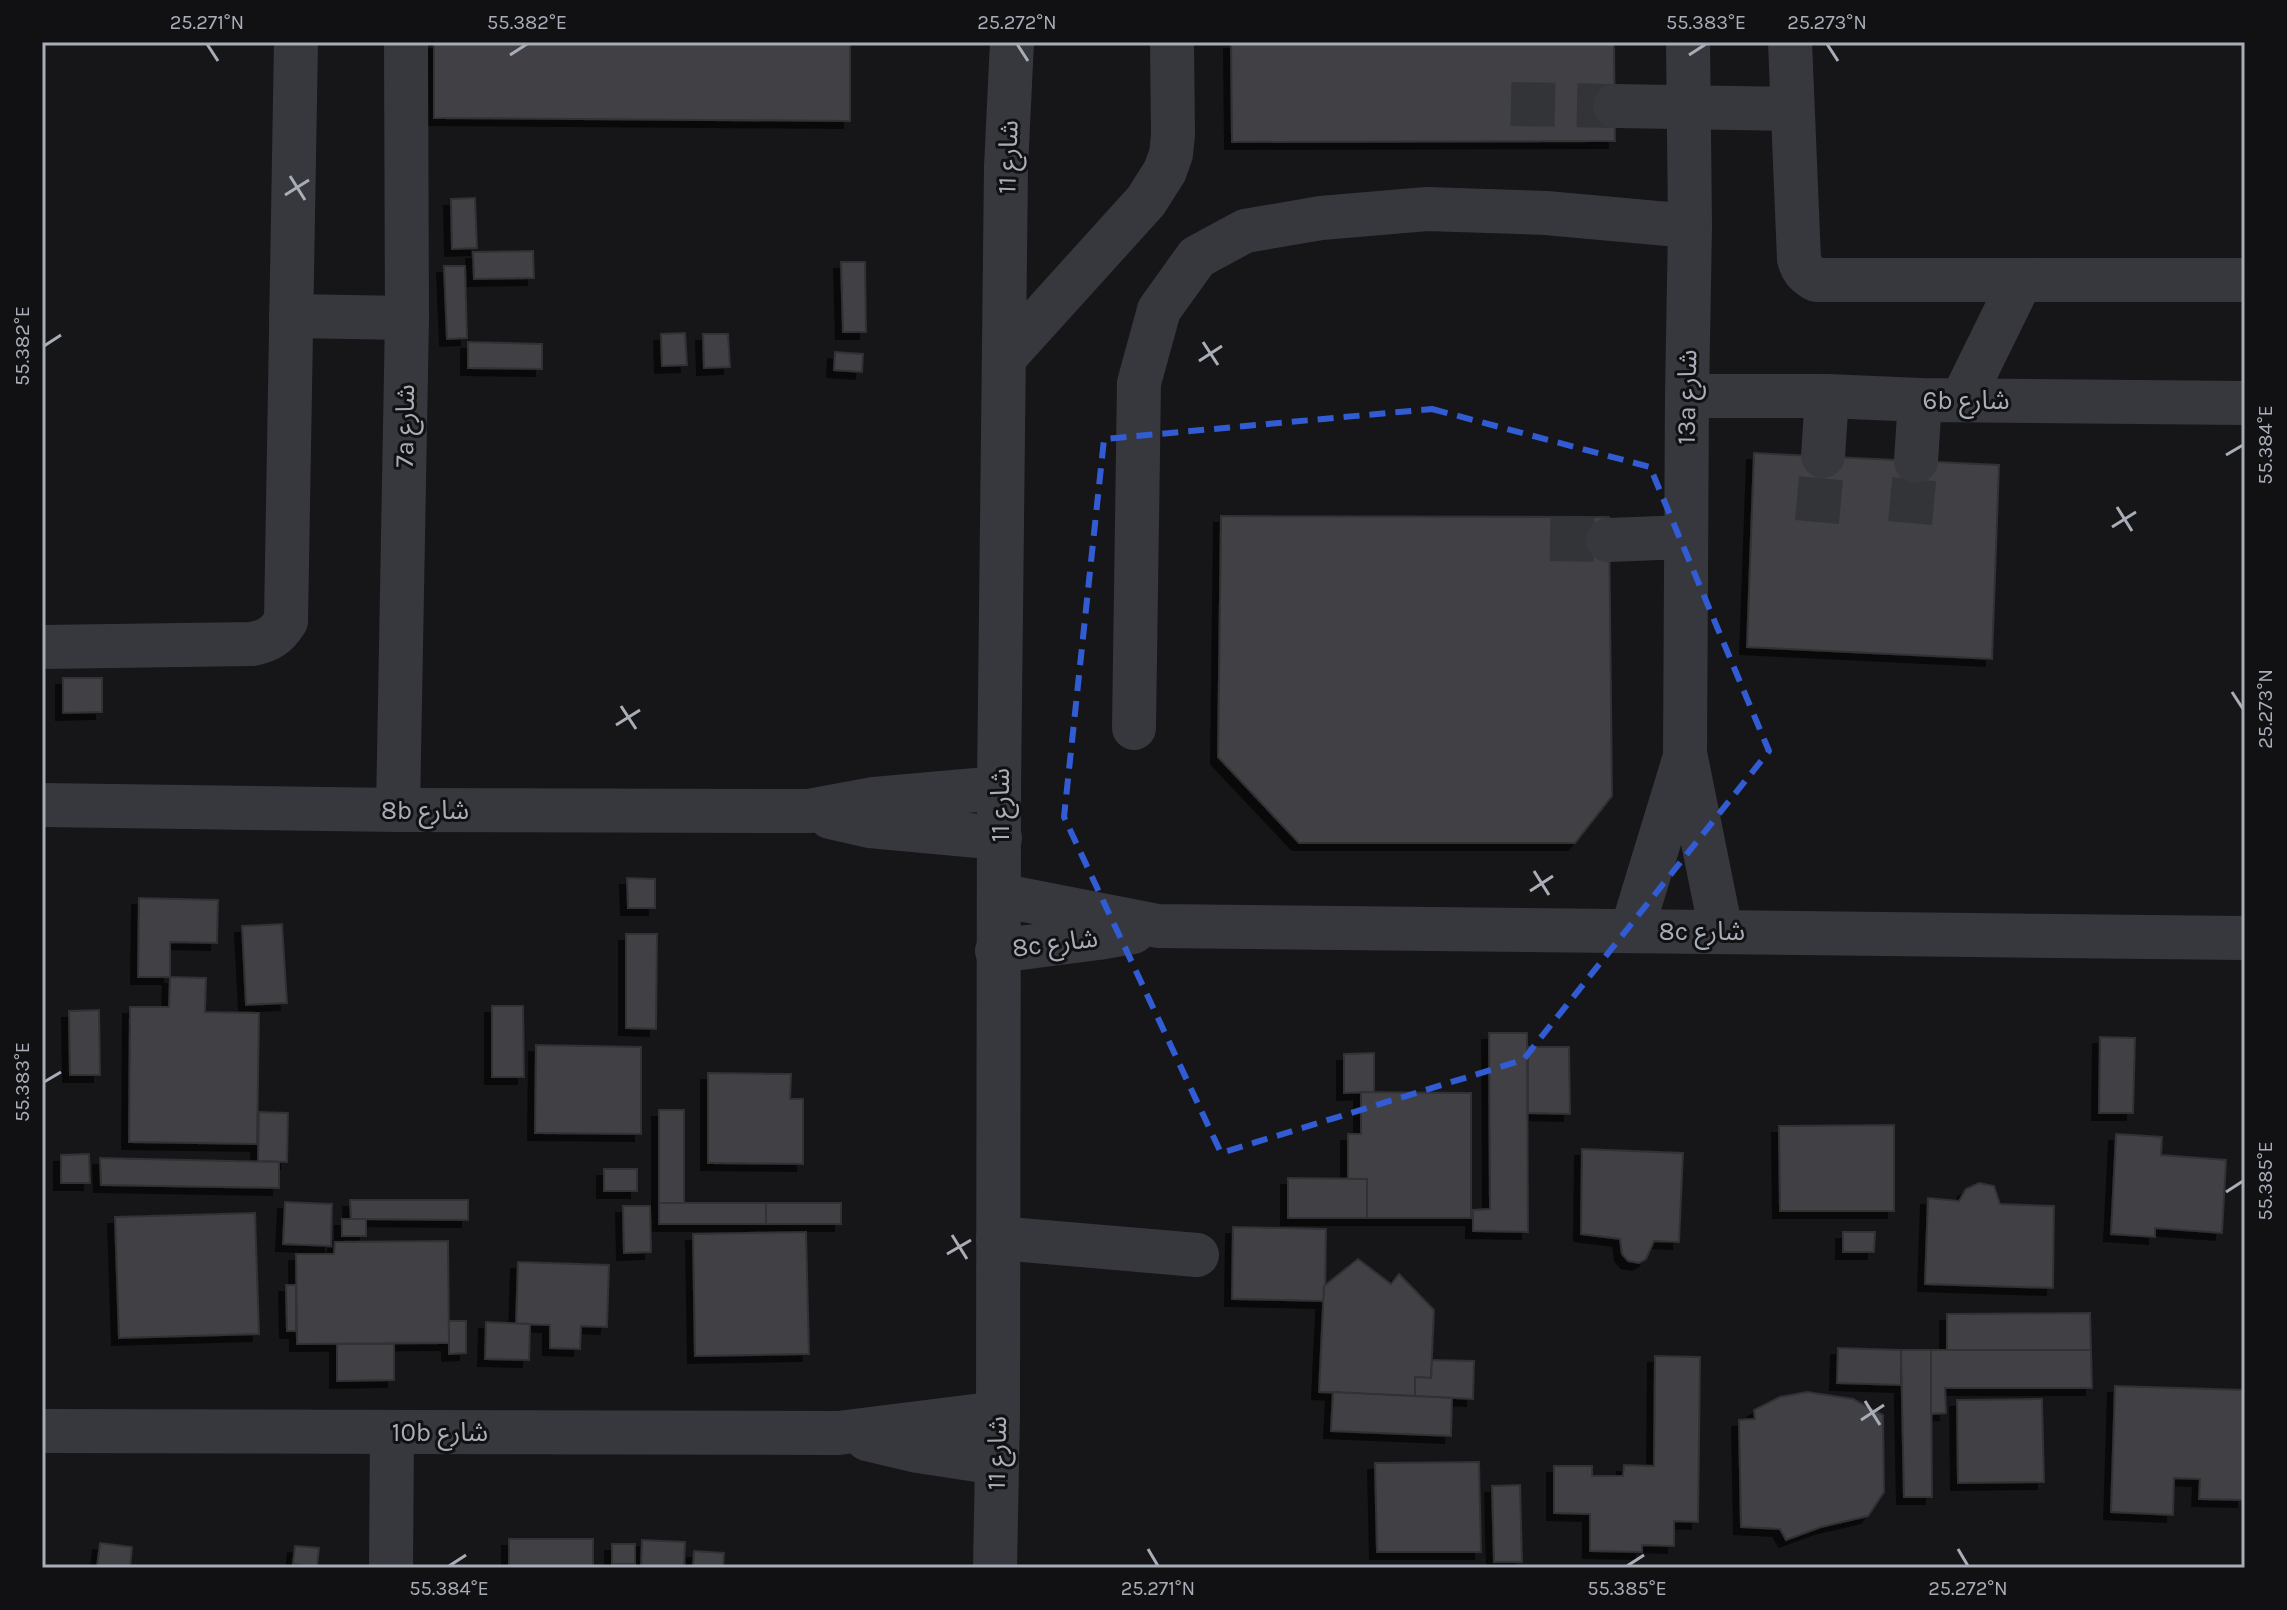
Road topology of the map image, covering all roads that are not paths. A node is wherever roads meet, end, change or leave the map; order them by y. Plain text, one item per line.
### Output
1 (296, 42) edge
2 (406, 42) edge
3 (1012, 42) edge
4 (1172, 42) edge
5 (1688, 42) edge
6 (1790, 42) edge
7 (1615, 106) tunnel mouth
8 (1688, 107) junction
9 (1792, 109) junction
10 (1690, 226) junction
11 (2021, 280) junction
12 (2245, 280) edge
13 (291, 316) junction
14 (407, 318) junction
15 (1004, 358) junction
16 (1687, 396) junction
17 (1827, 396) junction
18 (1941, 400) junction
19 (2245, 403) edge
20 (1823, 456) tunnel mouth
21 (1916, 461) tunnel mouth
22 (1686, 537) junction
23 (1608, 540) tunnel mouth
24 (42, 647) edge
25 (1134, 728) dead end
26 (1685, 753) junction
27 (999, 788) junction
28 (42, 805) edge
29 (398, 810) junction
30 (809, 811) junction
31 (1000, 838) junction
32 (999, 895) junction
33 (1158, 926) junction
34 (1632, 930) junction
35 (1721, 931) junction
36 (2245, 938) edge
37 (997, 951) junction
38 (998, 1238) junction
39 (1197, 1255) dead end
40 (998, 1413) junction
41 (42, 1431) edge
42 (392, 1432) junction
43 (838, 1433) junction
44 (997, 1463) junction
45 (391, 1568) edge
46 (995, 1568) edge

1 - 13 street
2 - 14 street, 7a شارع
3 - 15 street, شارع 11
4 - 15 street
5 - 8 street, 13a شارع
6 - 9 street
7 - 8 street
8 - 9 street
8 - 10 street, 13a شارع
9 - 11 street
10 - 16 street, 13a شارع
10 - 25 street
11 - 12 street
11 - 18 street
13 - 14 street
13 - 24 street
14 - 29 street, 7a شارع
15 - 27 street, شارع 11
16 - 17 street, 6b شارع
16 - 22 street, 13a شارع
17 - 18 street, 6b شارع
17 - 20 street
18 - 19 street, 6b شارع
18 - 21 street
22 - 23 street
22 - 26 street, 13a شارع
26 - 34 street, 13a شارع
26 - 35 street, 13a شارع
27 - 30 street, 8b شارع
27 - 31 street, شارع 11
28 - 29 street, 8b شارع
29 - 30 street, 8b شارع
30 - 31 street, 8b شارع
31 - 32 street, شارع 11
32 - 33 street, 8c شارع
32 - 37 street, شارع 11
33 - 34 street, 8c شارع
33 - 37 street, 8c شارع
34 - 35 street, 8c شارع
35 - 36 street, 8c شارع
37 - 38 street, شارع 11
38 - 39 street
38 - 40 street, شارع 11
40 - 43 street, 10b شارع
40 - 44 street, شارع 11
41 - 42 street, 10b شارع
42 - 43 street, 10b شارع
42 - 45 street
43 - 44 street, 10b شارع
44 - 46 street, شارع 11

